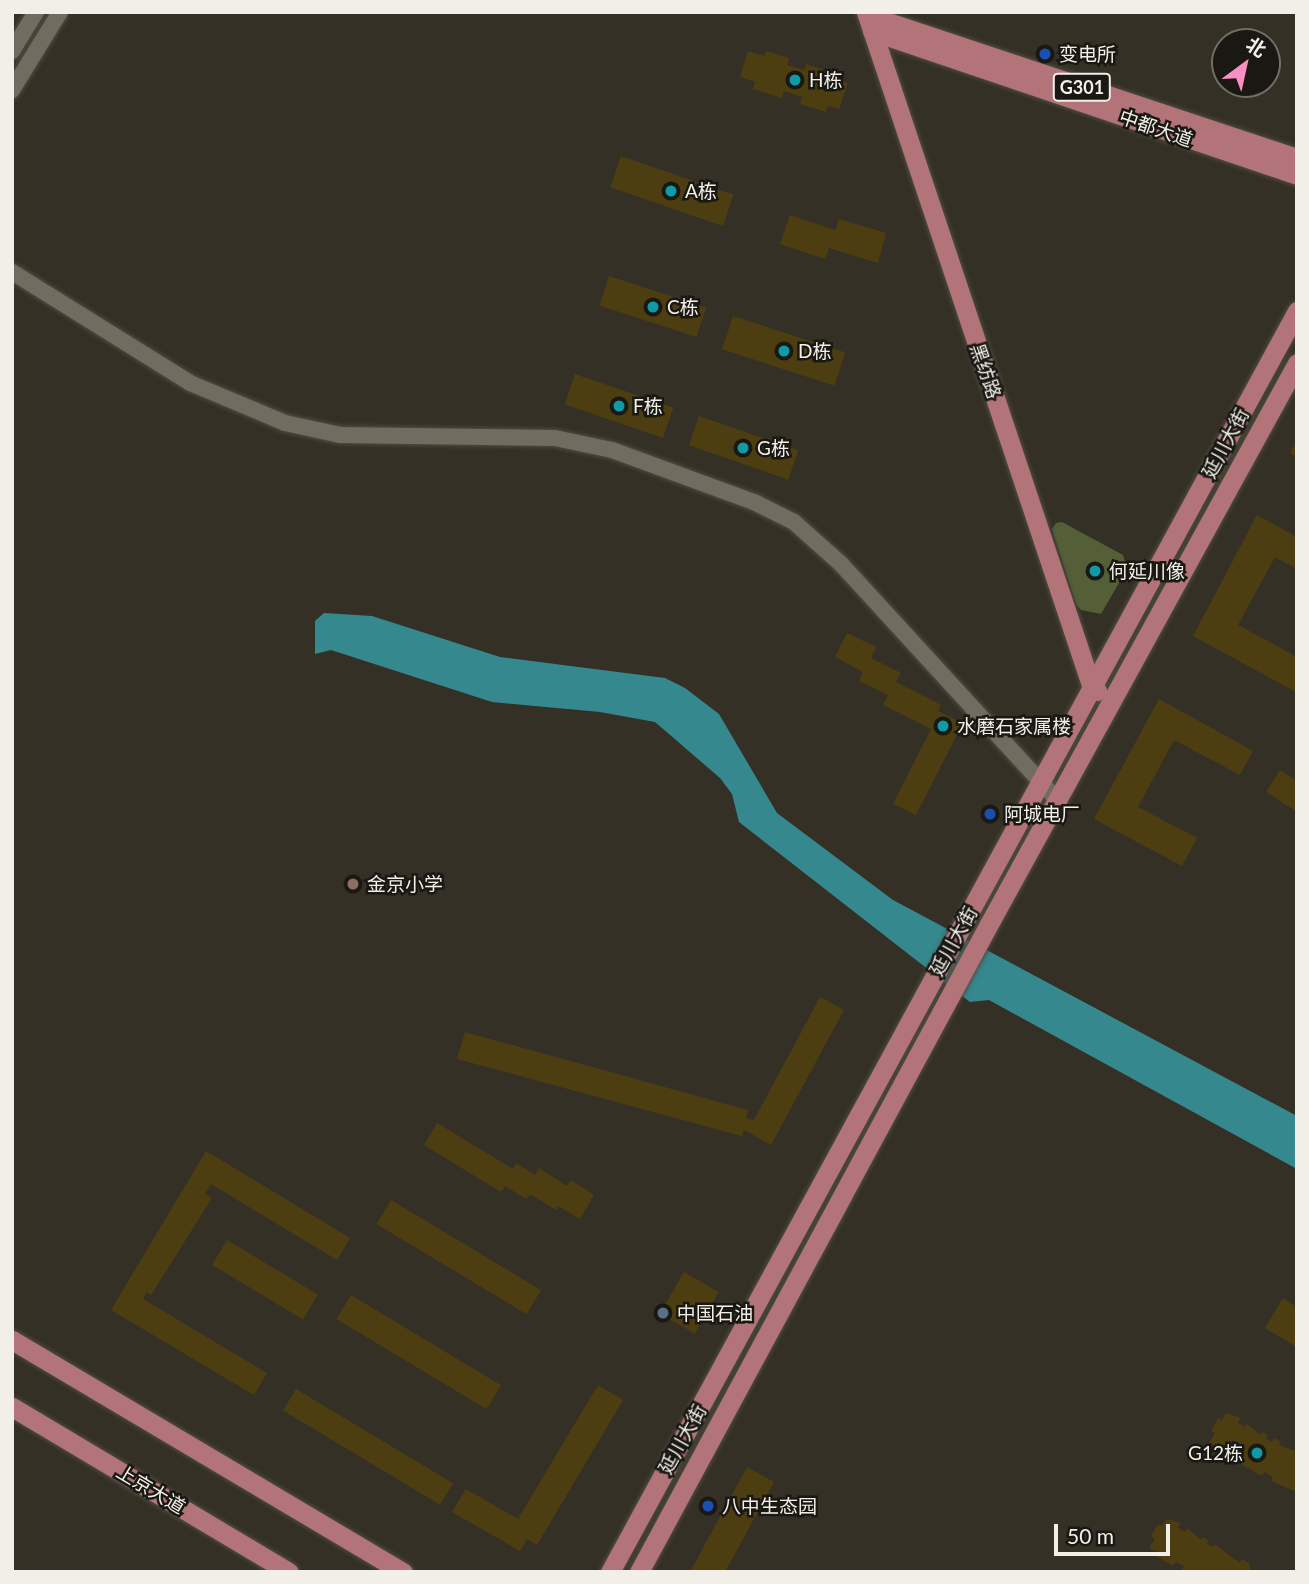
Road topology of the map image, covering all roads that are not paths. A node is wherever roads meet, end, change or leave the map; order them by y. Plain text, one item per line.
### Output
1 (36, 12) edge
2 (60, 12) edge
3 (868, 19) edge
4 (12, 51) edge
5 (12, 90) edge
6 (1297, 158) edge
7 (1297, 175) edge
8 (12, 272) edge
9 (1297, 311) edge
10 (1297, 363) edge
11 (1092, 688) junction
12 (1113, 700) junction
13 (1041, 780) junction
14 (1057, 800) junction
15 (12, 1340) edge
16 (12, 1407) edge
17 (289, 1572) edge
18 (403, 1572) edge
19 (610, 1572) edge
20 (639, 1572) edge

1 - 4 street
2 - 5 street
3 - 6 main road, 中都大道 / G301
3 - 7 main road, 中都大道 / G301
3 - 11 main road, 黑纺路
8 - 13 street
9 - 11 main road, 延川大街
10 - 12 main road, 延川大街
11 - 12 main road
11 - 13 main road, 延川大街
12 - 14 main road, 延川大街
13 - 14 street
13 - 19 main road, 延川大街
14 - 20 main road, 延川大街
15 - 18 main road
16 - 17 main road, 上京大道

